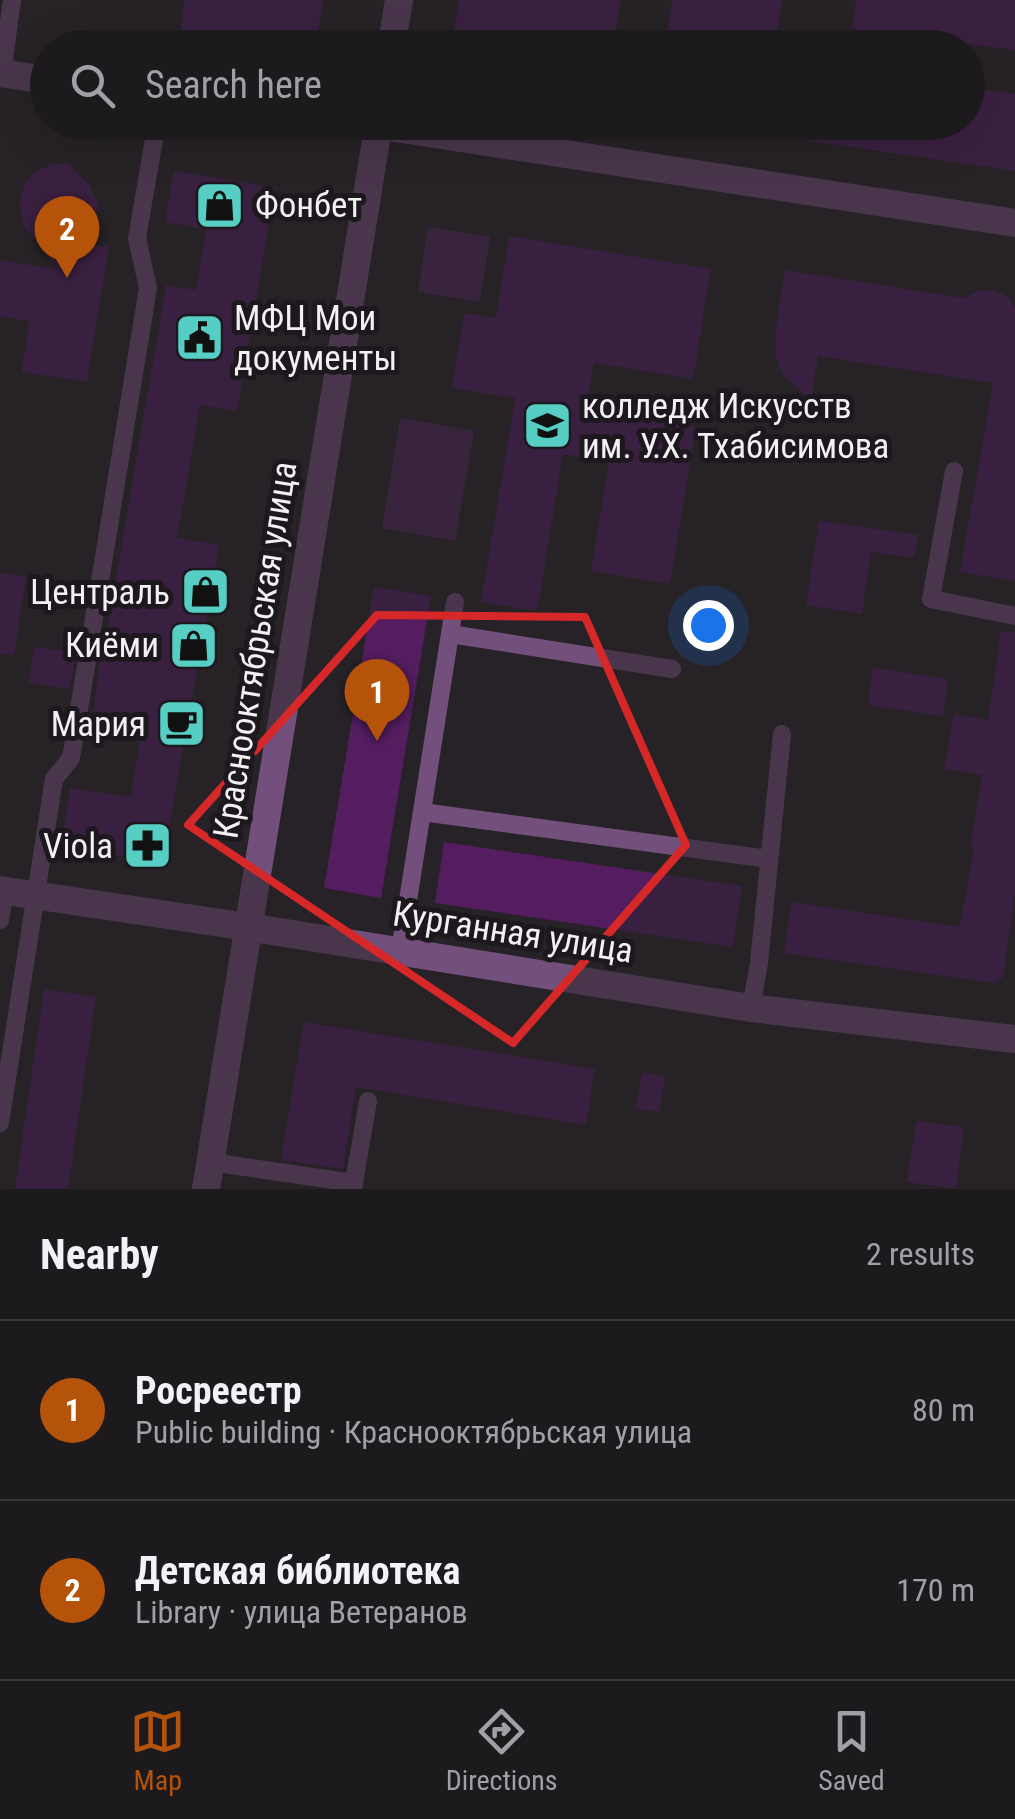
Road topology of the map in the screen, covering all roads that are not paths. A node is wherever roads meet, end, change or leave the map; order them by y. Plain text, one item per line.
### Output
1 (12, 0) edge
2 (399, 0) edge
3 (394, 30) edge
4 (1, 74) edge
5 (30, 78) edge
6 (154, 140) edge
7 (369, 140) edge
8 (475, 140) edge
9 (1015, 223) edge
10 (954, 472) dead end
11 (455, 602) dead end
12 (1015, 616) edge
13 (450, 634) junction
14 (672, 668) dead end
15 (782, 734) dead end
16 (422, 812) junction
17 (768, 859) junction
18 (2, 891) edge
19 (37, 896) junction
20 (0, 920) edge
21 (248, 927) junction
22 (400, 951) junction
23 (751, 1008) junction
24 (1015, 1038) edge
25 (4, 1076) edge
26 (368, 1101) dead end
27 (0, 1123) edge
28 (208, 1176) edge
29 (353, 1186) edge

1 - 4 lane
2 - 3 street
4 - 5 street
6 - 19 lane
7 - 21 street, Краснооктябрьская улица
8 - 9 street
10 - 12 lane
11 - 13 lane
13 - 14 lane
13 - 16 lane
15 - 17 lane
16 - 17 lane
16 - 22 lane
17 - 23 lane
18 - 19 street, Курганная улица
18 - 20 lane
19 - 21 street, Курганная улица
19 - 25 lane
21 - 22 street, Курганная улица
21 - 28 street, Краснооктябрьская улица
22 - 23 street, Курганная улица
23 - 24 street, Курганная улица
25 - 27 lane
26 - 29 lane
28 - 29 lane

